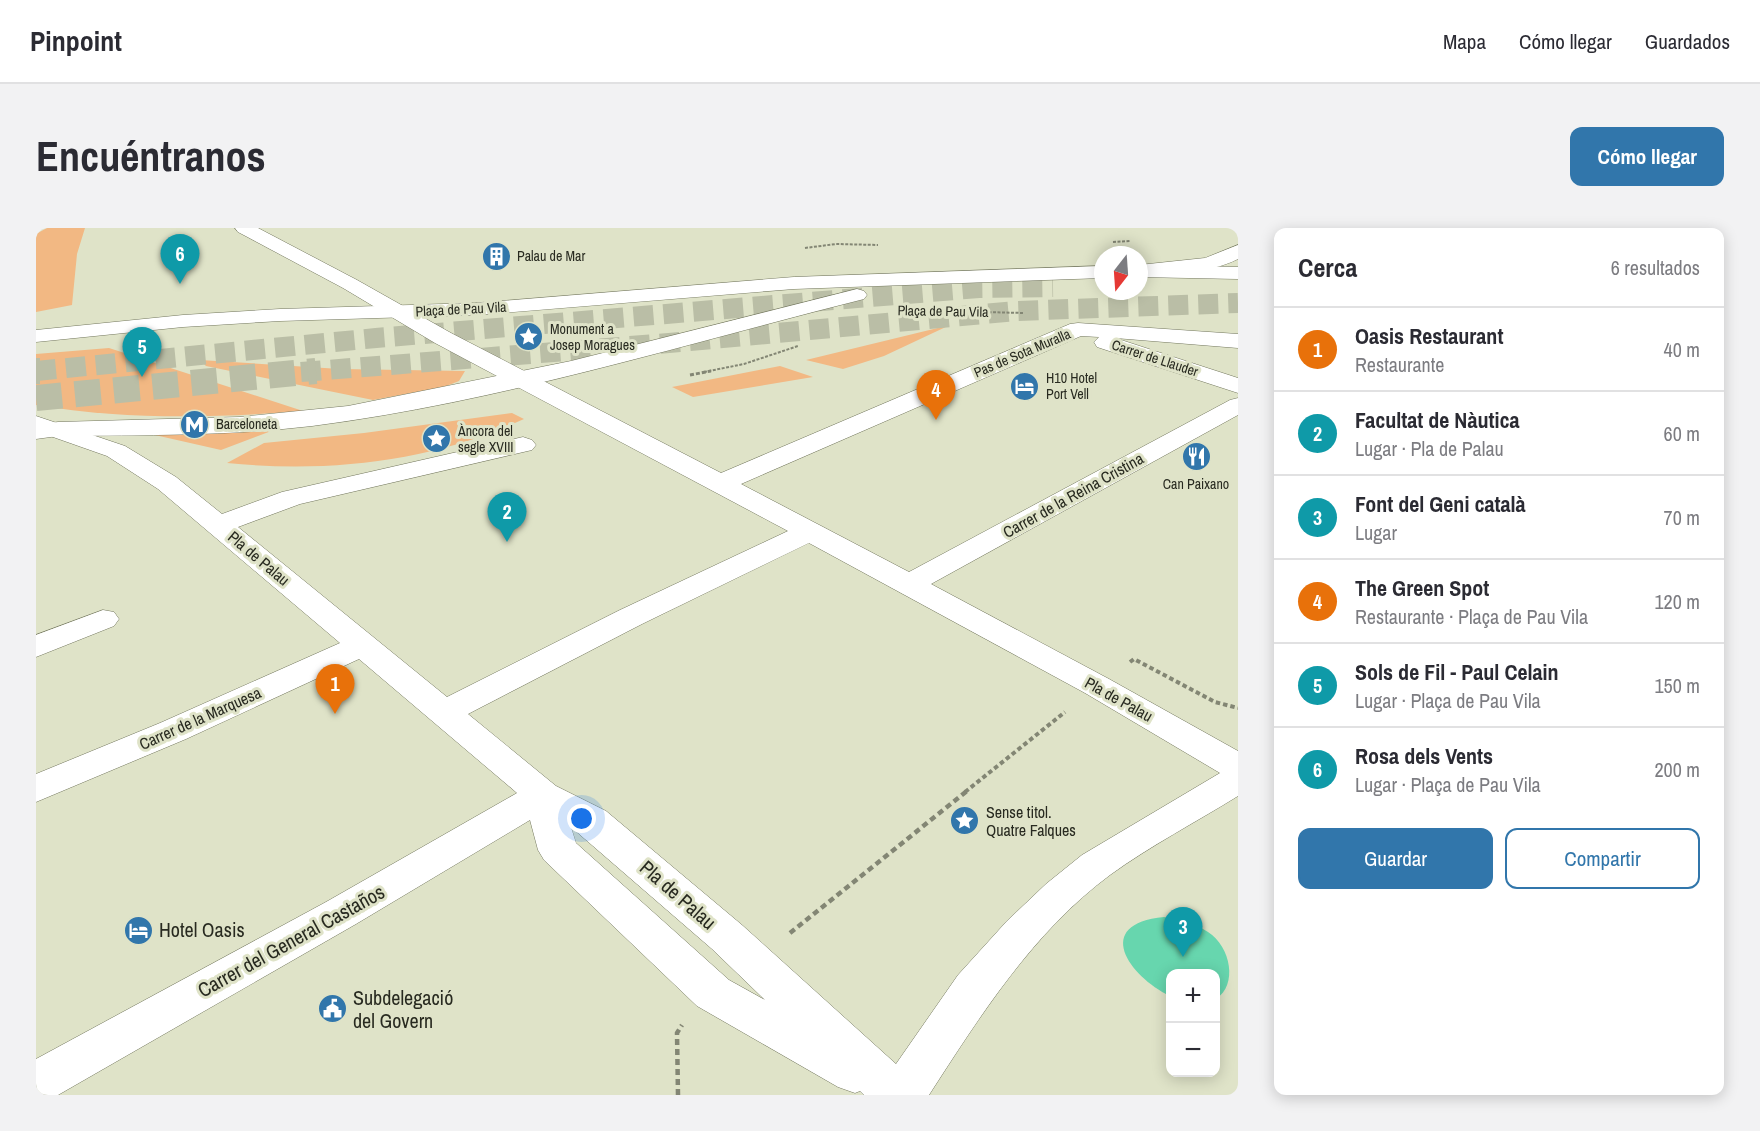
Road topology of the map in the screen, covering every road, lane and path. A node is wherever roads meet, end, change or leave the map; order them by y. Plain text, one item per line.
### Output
1 (42, 228) edge
2 (244, 228) edge
3 (36, 231) edge
4 (1237, 241) edge
5 (1148, 270) edge
6 (1148, 271) edge
7 (1094, 272) edge
8 (1238, 273) edge
9 (953, 278) junction
10 (978, 311) dead end
11 (399, 312) junction
12 (1035, 313) dead end
13 (1072, 331) junction
14 (36, 336) edge
15 (1238, 341) edge
16 (803, 344) dead end
17 (681, 377) dead end
18 (519, 379) junction
19 (1238, 386) edge
20 (1238, 405) edge
21 (43, 428) edge
22 (523, 446) dead end
23 (720, 483) junction
24 (218, 525) junction
25 (809, 532) junction
26 (908, 585) junction
27 (103, 619) dead end
28 (363, 645) junction
29 (36, 647) edge
30 (1126, 664) dead end
31 (1238, 708) edge
32 (444, 713) junction
33 (1063, 714) dead end
34 (1238, 767) edge
35 (1238, 780) edge
36 (36, 789) edge
37 (543, 795) junction
38 (788, 935) dead end
39 (678, 1033) dead end
40 (36, 1083) edge
41 (678, 1095) edge
42 (898, 1095) edge

1 - 3 path
2 - 11 street, Plaça de Pau Vila
4 - 5 street
6 - 8 street
7 - 9 street, Plaça de Pau Vila
9 - 11 street, Plaça de Pau Vila
9 - 18 street, Plaça de Pau Vila
10 - 12 path, Plaça de Pau Vila
11 - 14 street, Plaça de Pau Vila
11 - 18 street, Plaça de Pau Vila
13 - 15 street, Pas de Sota Muralla
13 - 19 street, Carrer de Llauder
13 - 23 street, Pas de Sota Muralla
16 - 17 path
18 - 21 street, Plaça de Pau Vila
18 - 23 street, Pla de Palau
20 - 26 street, Carrer de la Reina Cristina
21 - 24 street, Pla de Palau
22 - 24 street
23 - 25 street, Pla de Palau
24 - 28 street, Pla de Palau
25 - 26 street, Pla de Palau
25 - 32 street
26 - 34 street, Pla de Palau
27 - 29 street
28 - 32 street, Pla de Palau
28 - 36 street, Carrer de la Marquesa
30 - 31 path, Pla de Palau
32 - 37 street, Pla de Palau
33 - 38 path
35 - 42 street
37 - 40 street, Carrer del General Castaños
37 - 42 street
39 - 41 path

